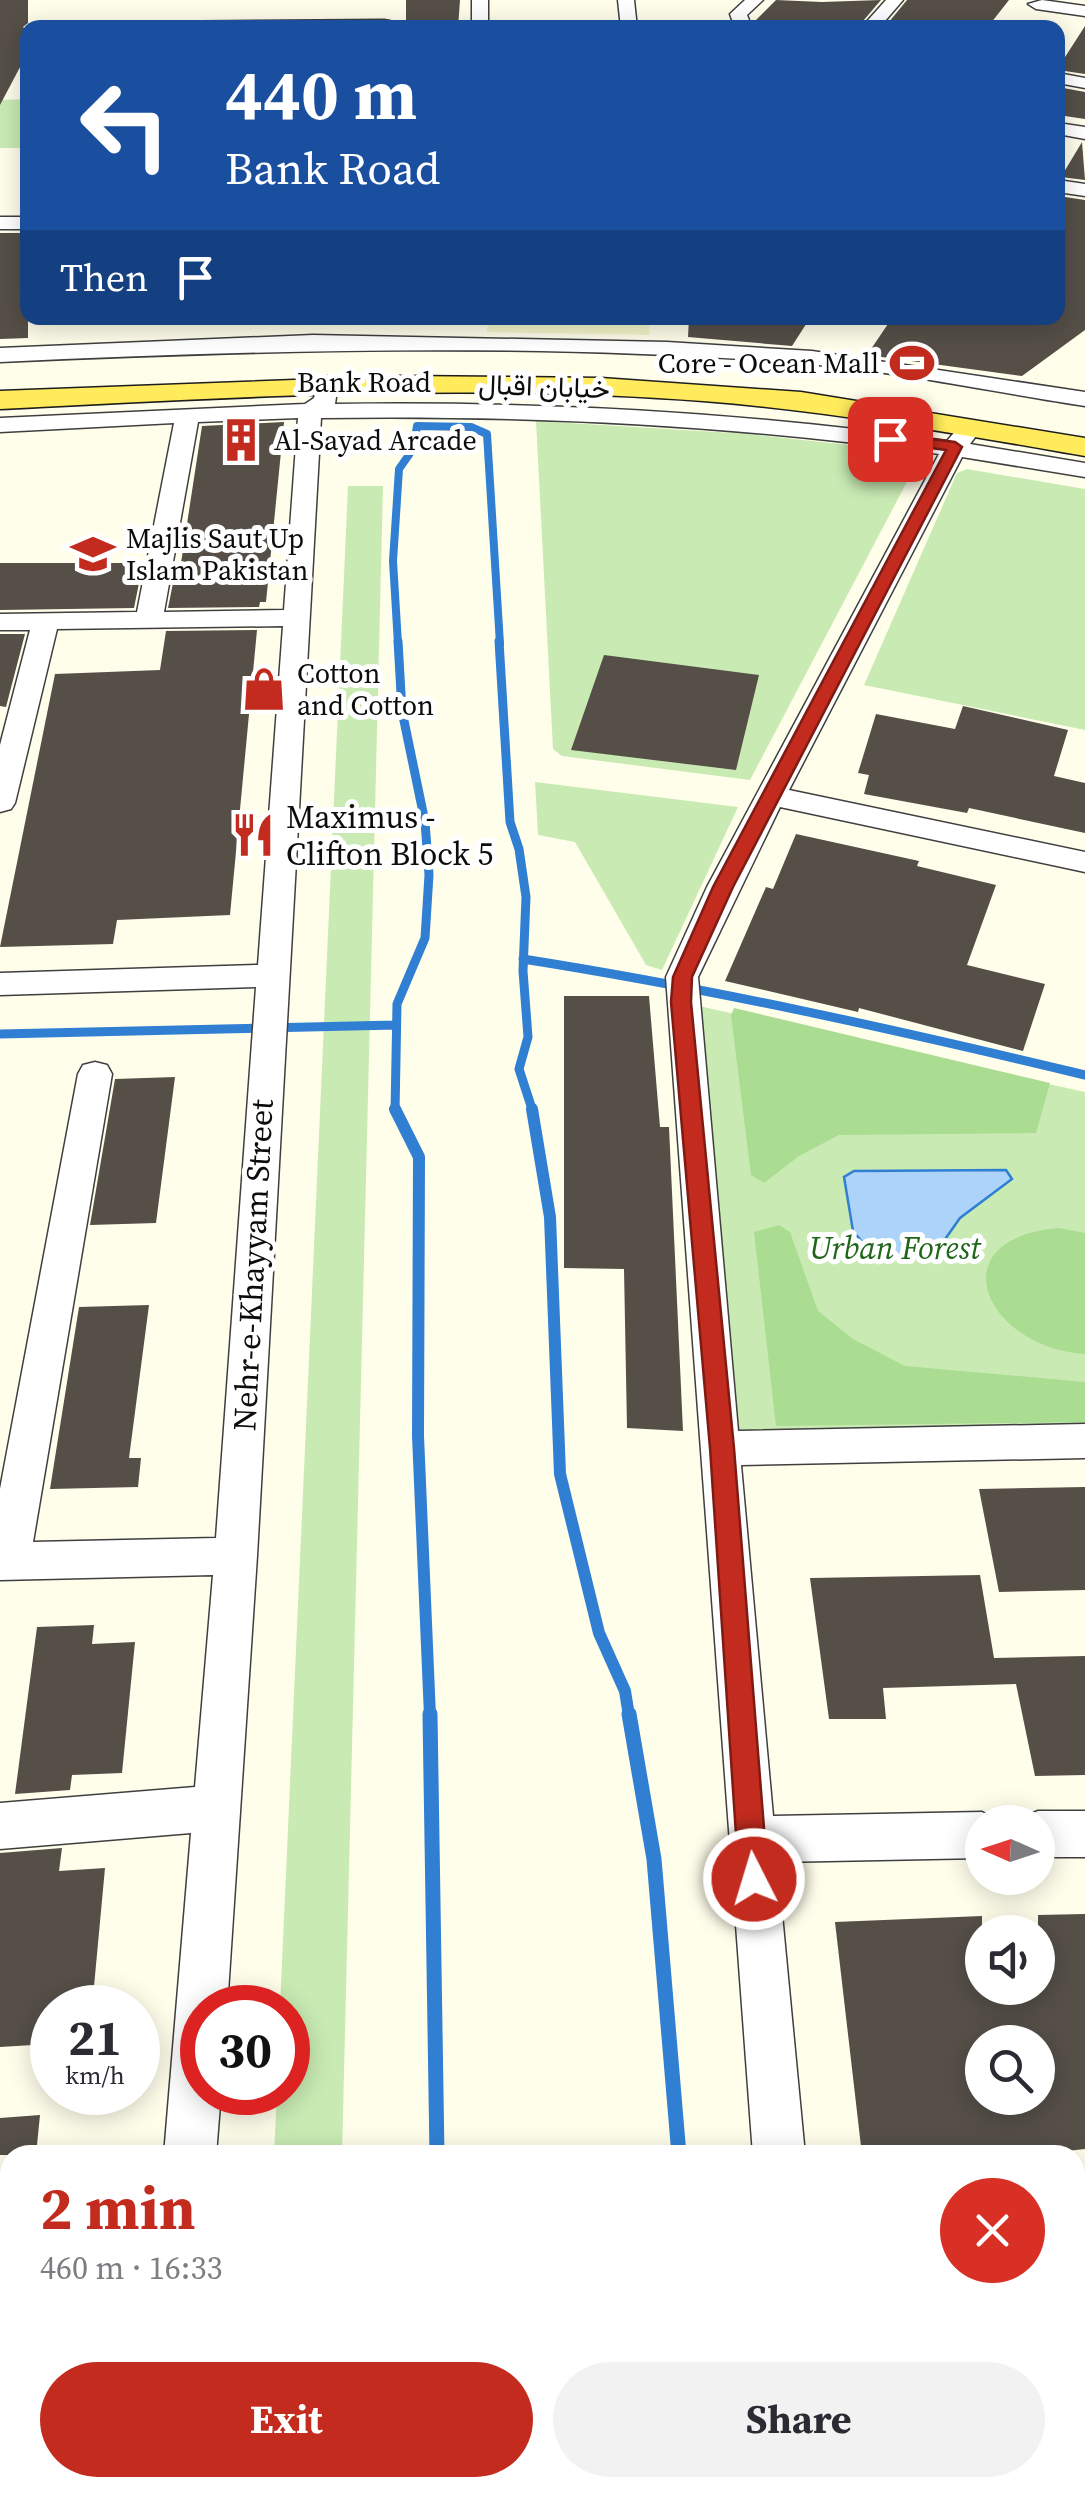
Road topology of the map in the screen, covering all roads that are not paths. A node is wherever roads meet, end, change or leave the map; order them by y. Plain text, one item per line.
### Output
1 (894, 0) edge
2 (1034, 6) edge
3 (1085, 11) edge
4 (876, 20) edge
5 (315, 325) edge
6 (374, 325) edge
7 (478, 325) edge
8 (313, 342) junction
9 (373, 343) junction
10 (477, 345) junction
11 (665, 351) junction
12 (0, 354) edge
13 (428, 365) junction
14 (0, 370) edge
15 (0, 388) edge
16 (321, 398) junction
17 (1085, 399) edge
18 (0, 400) edge
19 (0, 416) edge
20 (187, 417) junction
21 (0, 424) edge
22 (1085, 425) edge
23 (962, 437) junction
24 (1085, 447) edge
25 (1085, 470) edge
26 (298, 618) junction
27 (149, 621) junction
28 (0, 622) edge
29 (45, 622) junction
30 (772, 796) junction
31 (0, 803) edge
32 (1085, 862) edge
33 (270, 976) junction
34 (0, 984) edge
35 (95, 1074) dead end
36 (1085, 1441) edge
37 (722, 1448) junction
38 (236, 1556) junction
39 (4, 1561) edge
40 (216, 1808) junction
41 (0, 1826) edge
42 (1055, 1834) edge
43 (1085, 1834) edge
44 (965, 1835) edge
45 (750, 1840) junction
46 (191, 2145) edge
47 (778, 2145) edge

1 - 4 street
2 - 3 street
5 - 8 street
6 - 9 street
7 - 10 street
8 - 9 street
8 - 12 street
9 - 10 street
10 - 11 street
11 - 13 main road, خیابان اقبال
11 - 17 street
11 - 22 main road, خیابان اقبال
13 - 14 main road
13 - 15 main road, خیابان اقبال
16 - 18 main road
16 - 19 main road
16 - 20 street, Bank Road
16 - 23 street, Bank Road
16 - 23 main road, خیابان اقبال
16 - 26 street, Nehr-e-Khayyam Street
20 - 21 street, Bank Road
20 - 27 street
23 - 24 main road, خیابان اقبال
23 - 25 street, Bank Road
23 - 30 street
26 - 27 street
26 - 33 street, Nehr-e-Khayyam Street
27 - 29 street
28 - 29 street
29 - 31 street
30 - 32 street
30 - 37 street
33 - 34 street
33 - 38 street, Nehr-e-Khayyam Street
35 - 39 street
36 - 37 street
37 - 45 street
38 - 39 street
38 - 40 street, Nehr-e-Khayyam Street
40 - 41 street
40 - 46 street, Nehr-e-Khayyam Street
42 - 43 street
44 - 45 street
45 - 47 street

